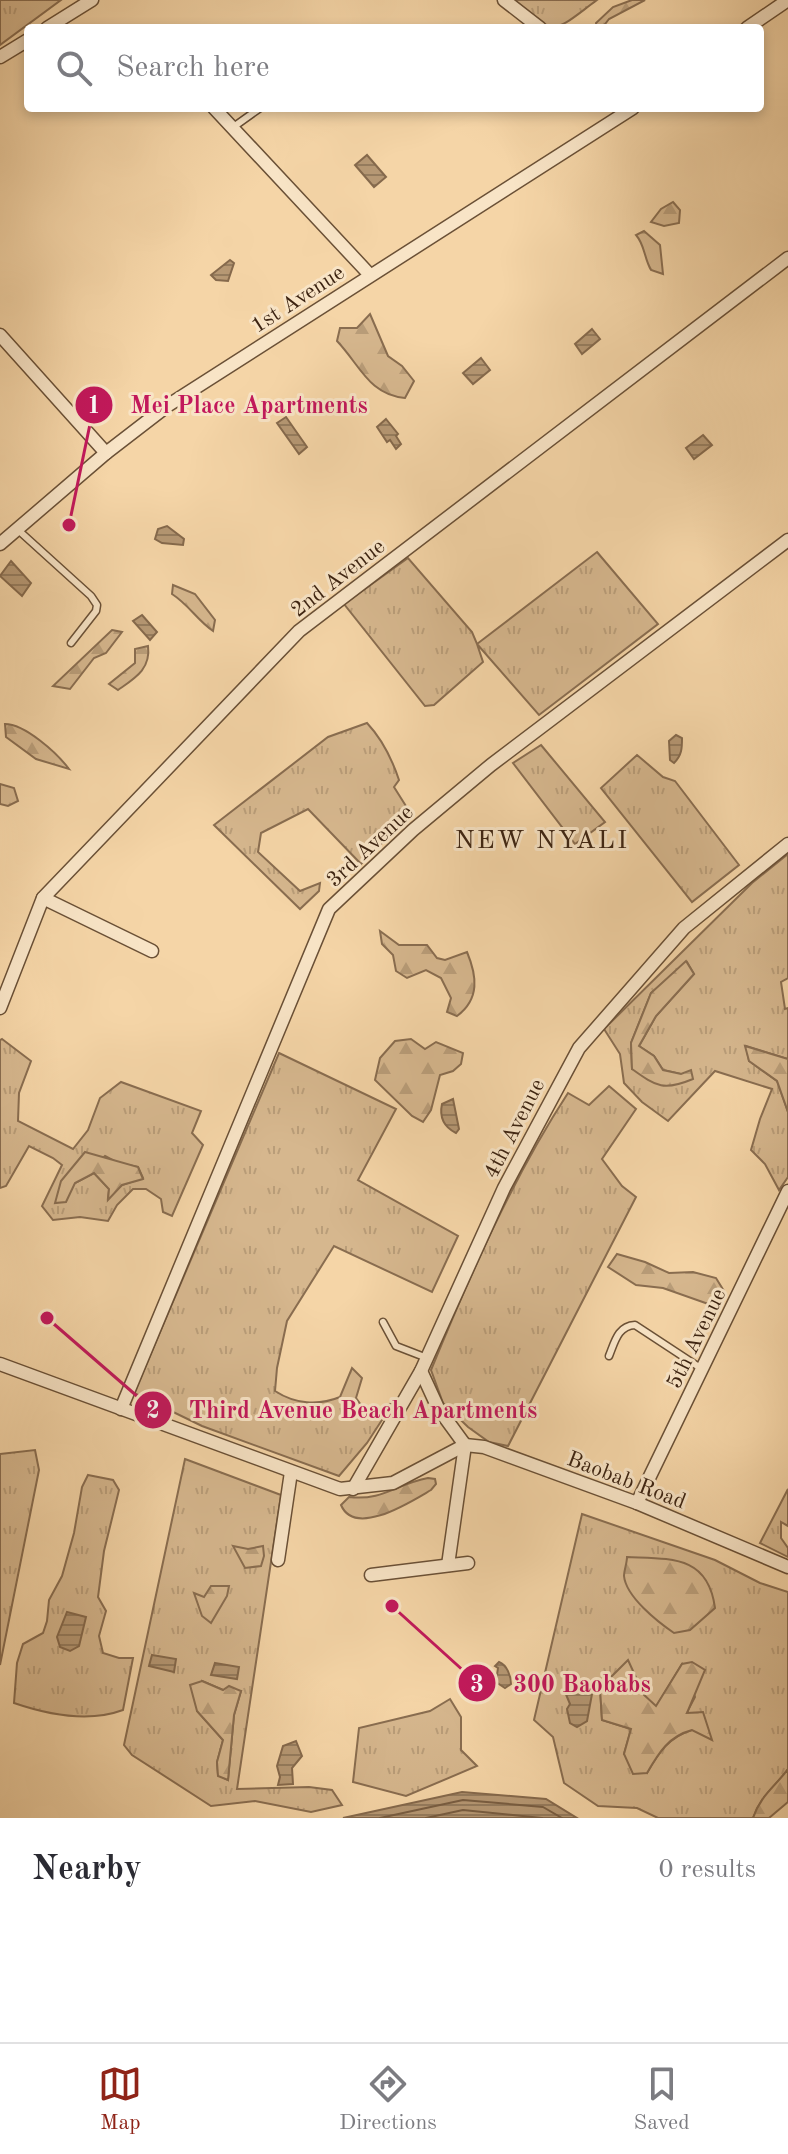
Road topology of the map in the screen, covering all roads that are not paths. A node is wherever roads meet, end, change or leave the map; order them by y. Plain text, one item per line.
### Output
1 (92, 0) edge
2 (504, 0) edge
3 (788, 0) edge
4 (53, 24) edge
5 (535, 24) edge
6 (753, 24) edge
7 (24, 42) edge
8 (0, 57) edge
9 (218, 112) edge
10 (254, 112) edge
11 (625, 112) edge
12 (232, 128) junction
13 (788, 258) edge
14 (370, 275) junction
15 (0, 335) edge
16 (106, 453) junction
17 (17, 529) junction
18 (788, 540) edge
19 (0, 544) edge
20 (71, 643) dead end
21 (788, 844) edge
22 (43, 898) junction
23 (152, 951) dead end
24 (0, 1008) edge
25 (788, 1191) edge
26 (383, 1322) dead end
27 (609, 1356) dead end
28 (427, 1358) junction
29 (0, 1364) edge
30 (702, 1369) junction
31 (421, 1371) junction
32 (121, 1409) junction
33 (465, 1445) junction
34 (291, 1472) junction
35 (353, 1489) junction
36 (637, 1503) junction
37 (278, 1560) dead end
38 (468, 1563) dead end
39 (448, 1565) junction
40 (788, 1567) edge
41 (371, 1575) dead end

1 - 4 street
2 - 5 street
3 - 6 street
7 - 8 street
9 - 12 street
10 - 12 lane
11 - 14 street, 1st Avenue
12 - 14 street
13 - 22 street, 2nd Avenue
14 - 16 street, 1st Avenue
15 - 16 street
16 - 17 street, 1st Avenue
17 - 19 street, 1st Avenue
17 - 20 lane
18 - 32 street, 3rd Avenue
21 - 28 street, 4th Avenue
22 - 23 street
22 - 24 street, 2nd Avenue
25 - 30 street, 5th Avenue
26 - 28 lane
27 - 30 lane
28 - 31 street, 4th Avenue
29 - 32 street
30 - 36 street, 5th Avenue
31 - 33 street
31 - 35 street, 4th Avenue
32 - 34 street
33 - 35 street
33 - 36 street, Baobab Road
33 - 39 street
34 - 35 street
34 - 37 street
36 - 40 street, Baobab Road
38 - 39 street
39 - 41 street

